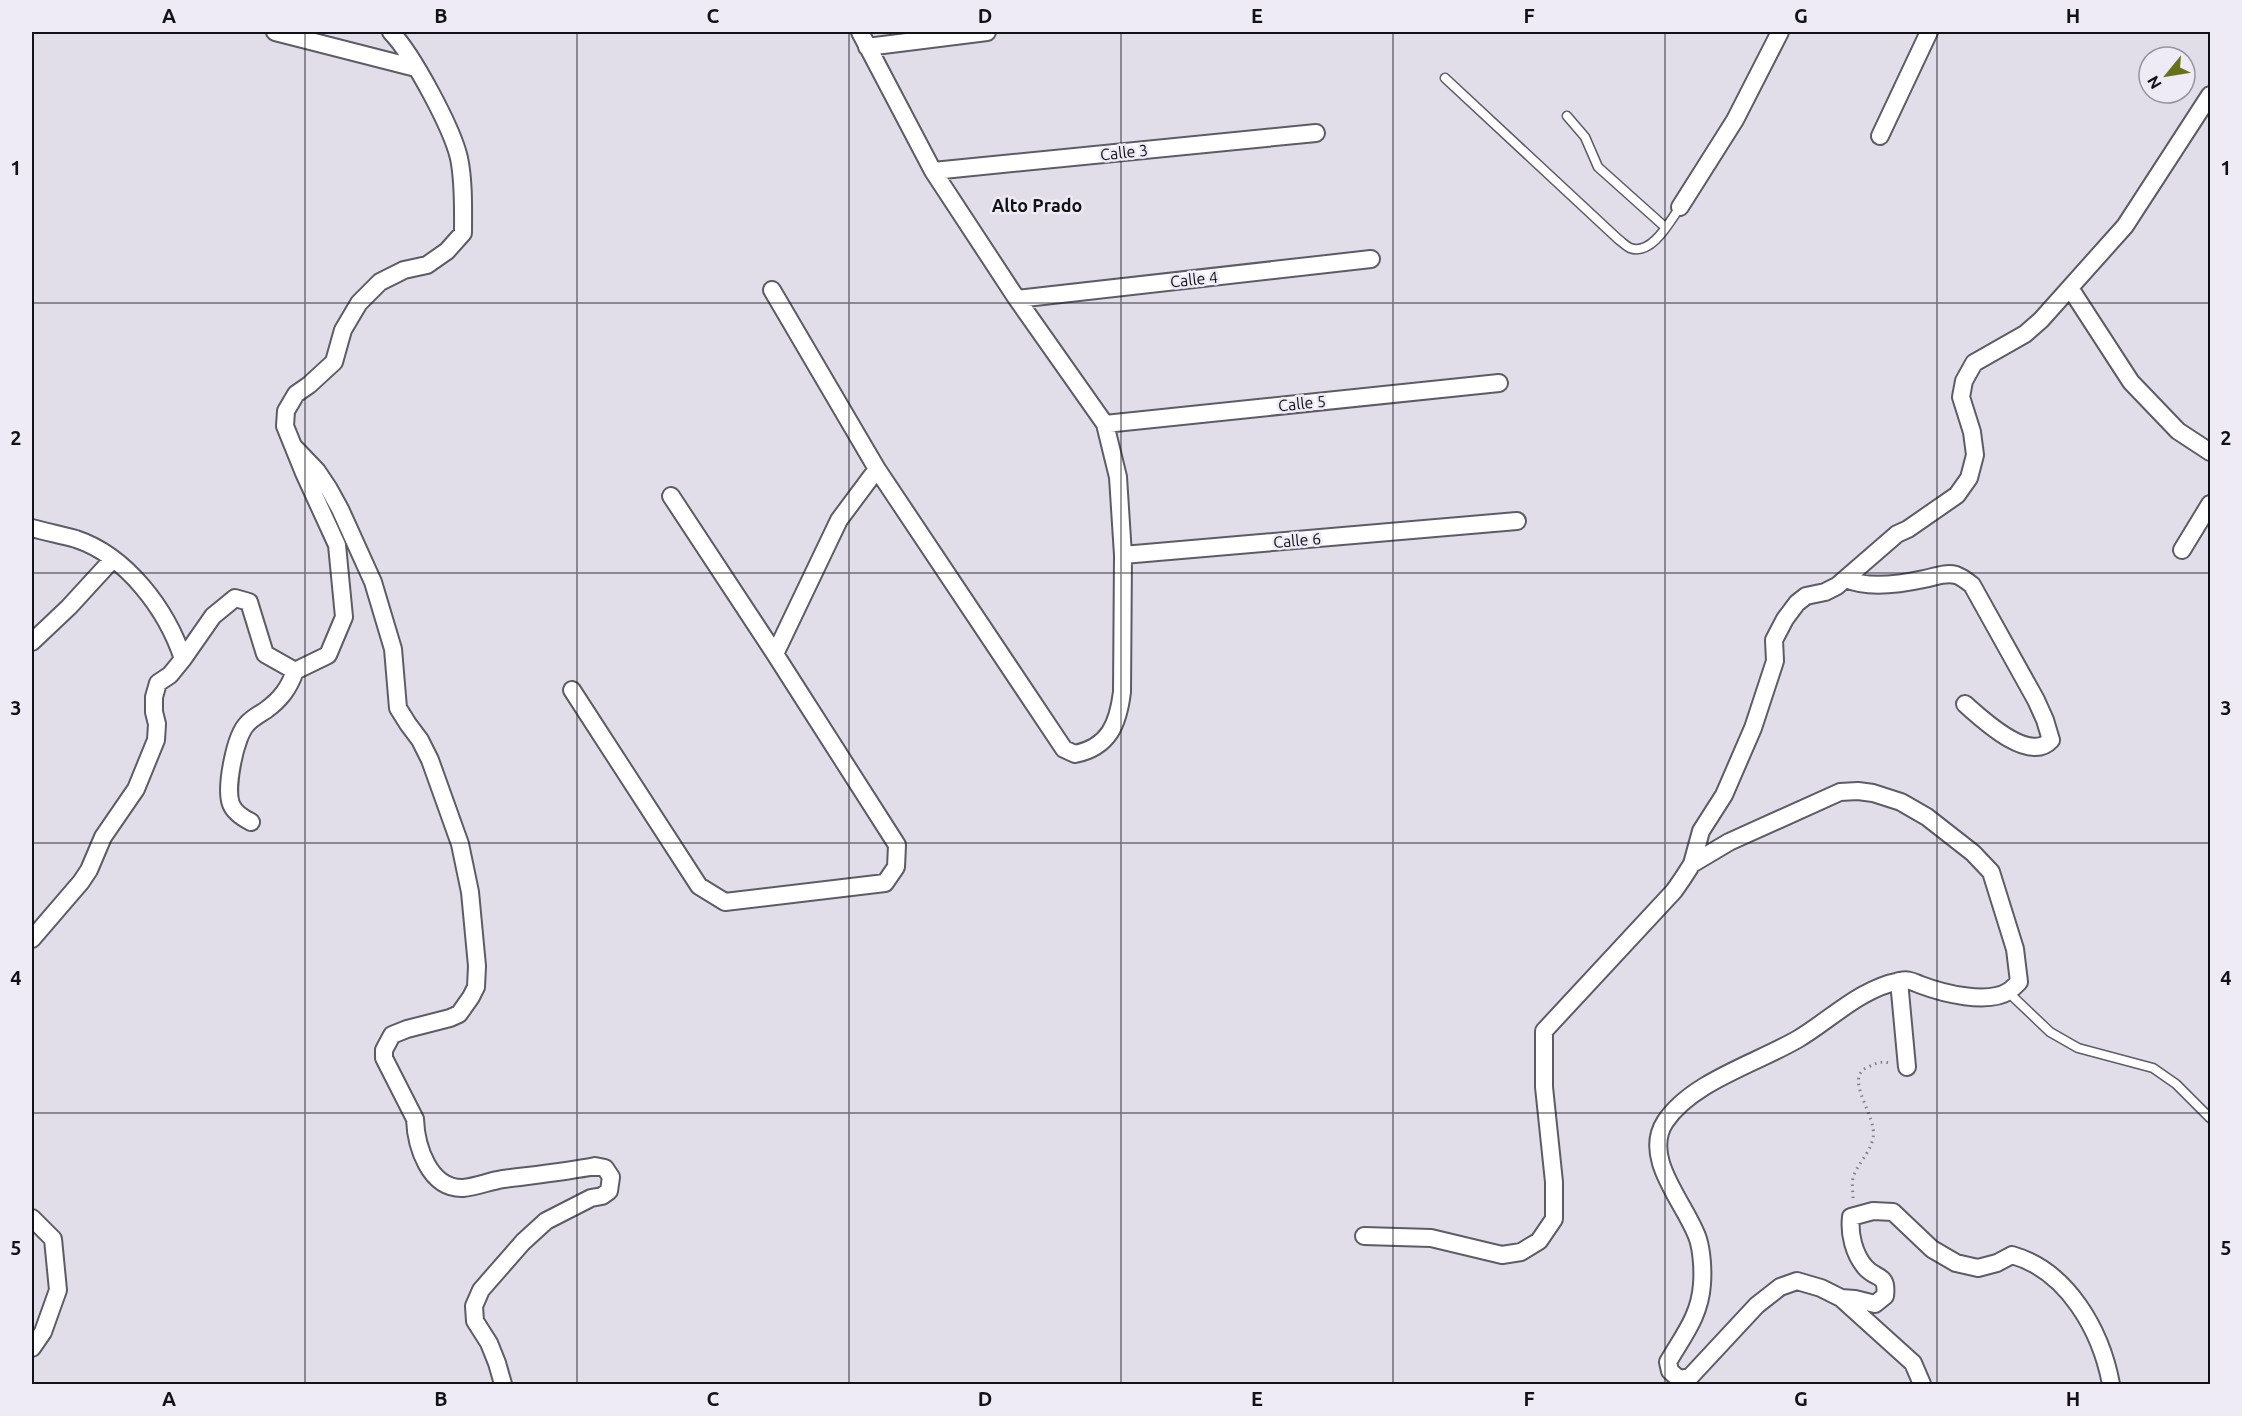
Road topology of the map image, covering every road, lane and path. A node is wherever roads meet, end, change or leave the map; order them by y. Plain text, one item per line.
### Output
1 (275, 32) edge
2 (391, 32) edge
3 (987, 32) edge
4 (1780, 32) edge
5 (1929, 32) edge
6 (864, 39) edge
7 (416, 68) junction
8 (1445, 78) dead end
9 (2211, 95) edge
10 (1567, 116) dead end
11 (1316, 133) dead end
12 (1880, 136) dead end
13 (933, 171) junction
14 (1680, 207) joint
15 (1665, 227) junction
16 (1371, 259) dead end
17 (2070, 288) junction
18 (772, 290) dead end
19 (1017, 299) junction
20 (1499, 383) dead end
21 (1105, 424) junction
22 (294, 447) junction
23 (2211, 452) edge
24 (877, 469) junction
25 (671, 496) dead end
26 (2211, 504) edge
27 (1517, 521) dead end
28 (32, 528) edge
29 (2182, 550) dead end
30 (1124, 555) junction
31 (113, 559) junction
32 (1846, 579) junction
33 (32, 642) edge
34 (775, 654) junction
35 (183, 659) junction
36 (296, 671) junction
37 (572, 690) dead end
38 (1965, 704) dead end
39 (251, 822) dead end
40 (1692, 864) junction
41 (32, 939) edge
42 (1899, 981) junction
43 (2008, 993) junction
44 (1906, 1060) joint
45 (2211, 1118) edge
46 (1851, 1217) junction
47 (32, 1218) edge
48 (1364, 1236) dead end
49 (1840, 1298) junction
50 (37, 1329) edge
51 (32, 1348) edge
52 (503, 1384) edge
53 (1922, 1384) edge
54 (2111, 1384) edge

1 - 7 street
2 - 7 street
3 - 6 street
4 - 14 street
5 - 12 street
6 - 13 street
7 - 22 street
8 - 15 lane
9 - 17 street
10 - 15 lane
11 - 13 street, Calle 3
13 - 19 street
14 - 15 lane
16 - 19 street, Calle 4
17 - 23 street
17 - 32 street
18 - 24 street
19 - 21 street
20 - 21 street, Calle 5
21 - 30 street
22 - 36 street
22 - 52 street
24 - 30 street
24 - 34 street
25 - 34 street
26 - 29 street
27 - 30 street, Calle 6
28 - 31 street
31 - 33 street
31 - 35 street
32 - 38 street
32 - 40 street
34 - 37 street
35 - 36 street
35 - 41 street
36 - 39 street
40 - 43 street
40 - 48 street
42 - 43 street
42 - 44 street
42 - 49 street
43 - 45 lane
44 - 46 path
46 - 49 street
46 - 54 street
47 - 50 street
49 - 53 street
50 - 51 street

